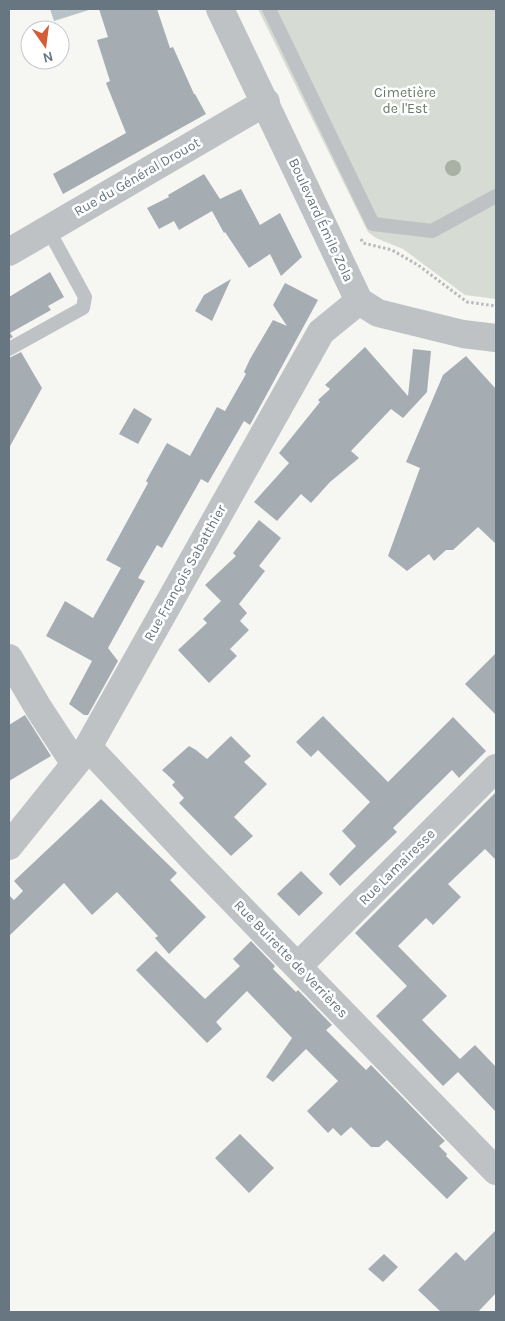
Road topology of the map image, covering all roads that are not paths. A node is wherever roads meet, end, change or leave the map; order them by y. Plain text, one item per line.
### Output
1 (220, 9) edge
2 (269, 9) edge
3 (266, 102) junction
4 (496, 196) edge
5 (48, 229) junction
6 (9, 252) edge
7 (359, 301) junction
8 (496, 338) edge
9 (9, 349) edge
10 (9, 658) edge
11 (82, 755) junction
12 (496, 768) edge
13 (9, 846) edge
14 (298, 966) junction
15 (496, 1171) edge

1 - 3 street, Boulevard Émile Zola
2 - 4 lane
3 - 5 street, Rue du Général Drouot
3 - 7 street, Boulevard Émile Zola
5 - 6 street, Rue du Général Drouot
5 - 9 lane
7 - 8 street
7 - 11 street, Rue François Sabatthier
10 - 11 street, Rue Buirette de Verrières
11 - 13 street, Rue François Sabatthier
11 - 14 street, Rue Buirette de Verrières
12 - 14 street, Rue Lamairesse
14 - 15 street, Rue Buirette de Verrières

